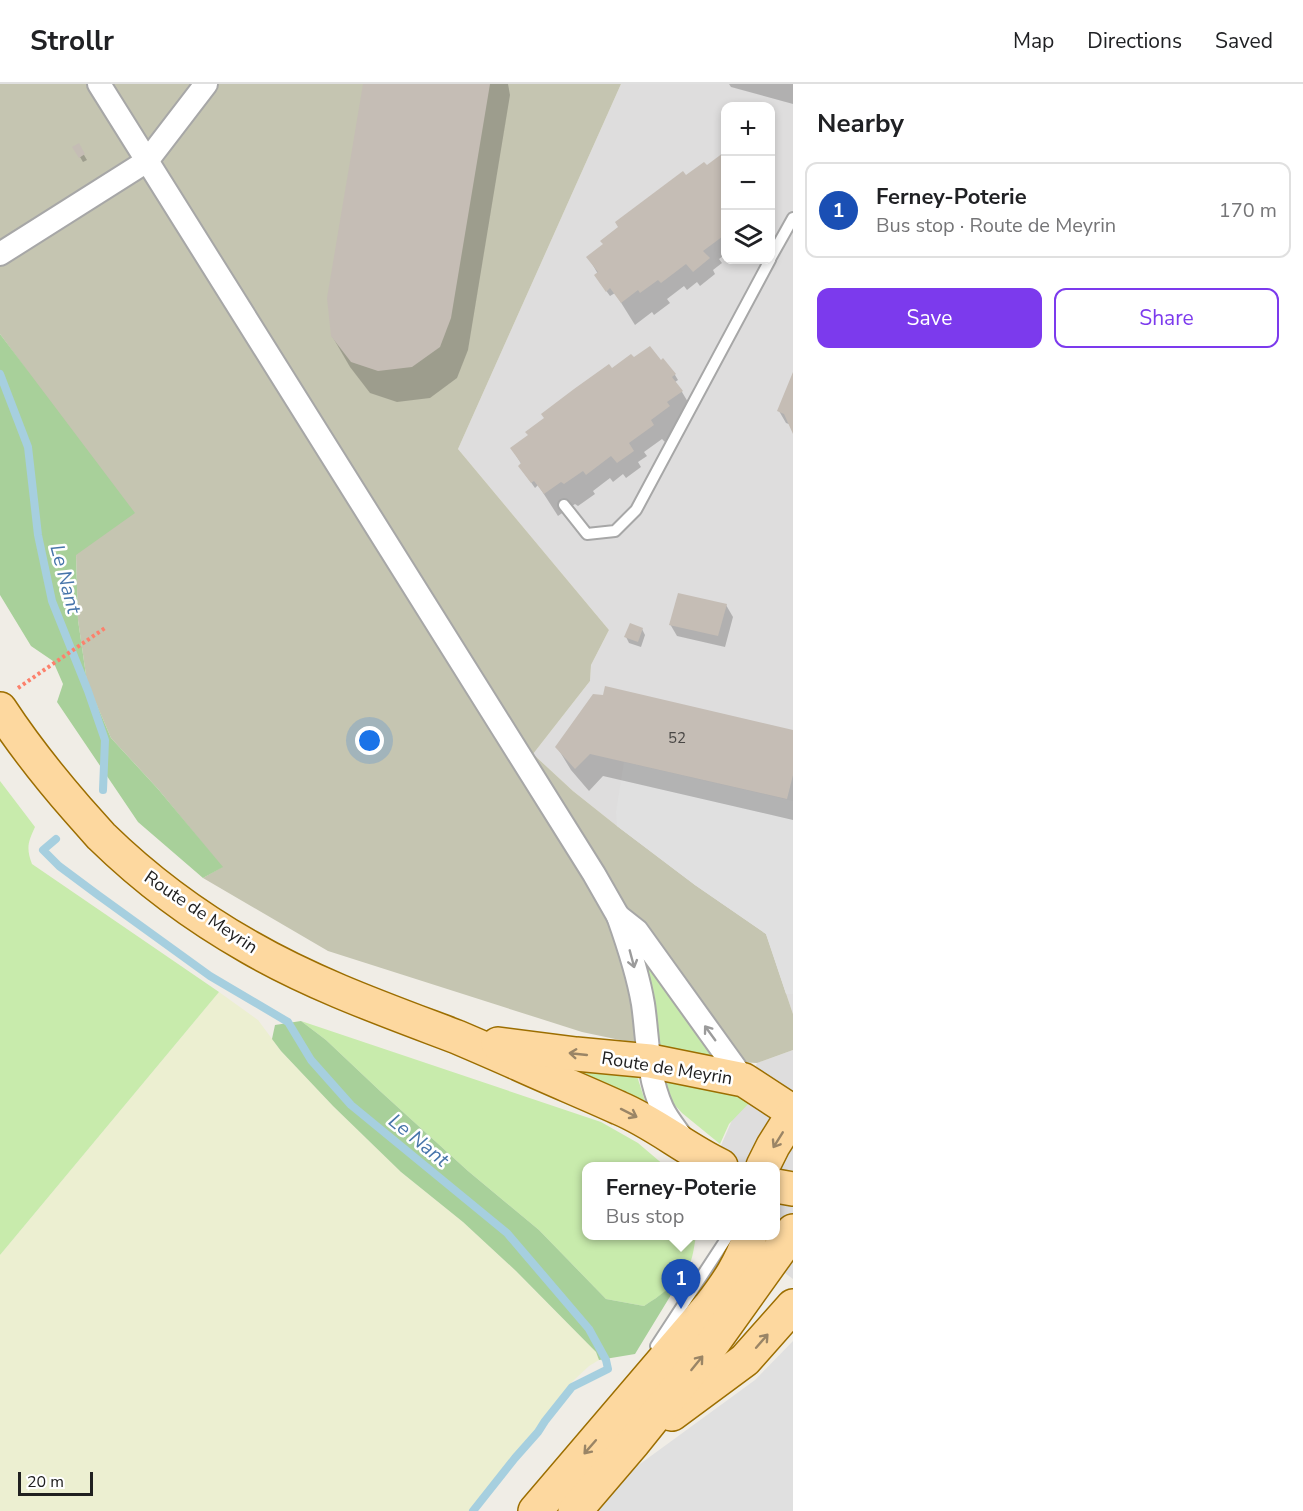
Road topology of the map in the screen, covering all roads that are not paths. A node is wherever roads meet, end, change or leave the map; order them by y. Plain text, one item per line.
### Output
1 (99, 84) edge
2 (206, 84) edge
3 (147, 161) junction
4 (793, 218) edge
5 (775, 250) edge
6 (0, 254) edge
7 (767, 264) edge
8 (564, 505) dead end
9 (5, 701) edge
10 (618, 916) junction
11 (460, 1038) junction
12 (650, 1061) junction
13 (744, 1080) junction
14 (793, 1113) edge
15 (708, 1160) edge
16 (765, 1162) edge
17 (793, 1231) edge
18 (725, 1240) edge
19 (749, 1240) edge
20 (793, 1306) edge
21 (628, 1403) junction
22 (634, 1442) junction
23 (535, 1511) edge
24 (575, 1511) edge

1 - 3 street
2 - 3 street
3 - 6 street
3 - 10 street
4 - 5 lane
7 - 8 lane
9 - 11 main road, Route de Meyrin
10 -> 12 street
13 -> 10 street
12 -> 11 main road, Route de Meyrin
11 -> 15 main road, Route de Meyrin
12 - 13 main road, Route de Meyrin
12 - 15 street
13 - 14 main road, Route de Meyrin
14 -> 16 main road
22 -> 17 main road
18 - 21 lane
19 - 21 main road
22 -> 20 main road
21 -> 23 main road
22 - 24 main road

